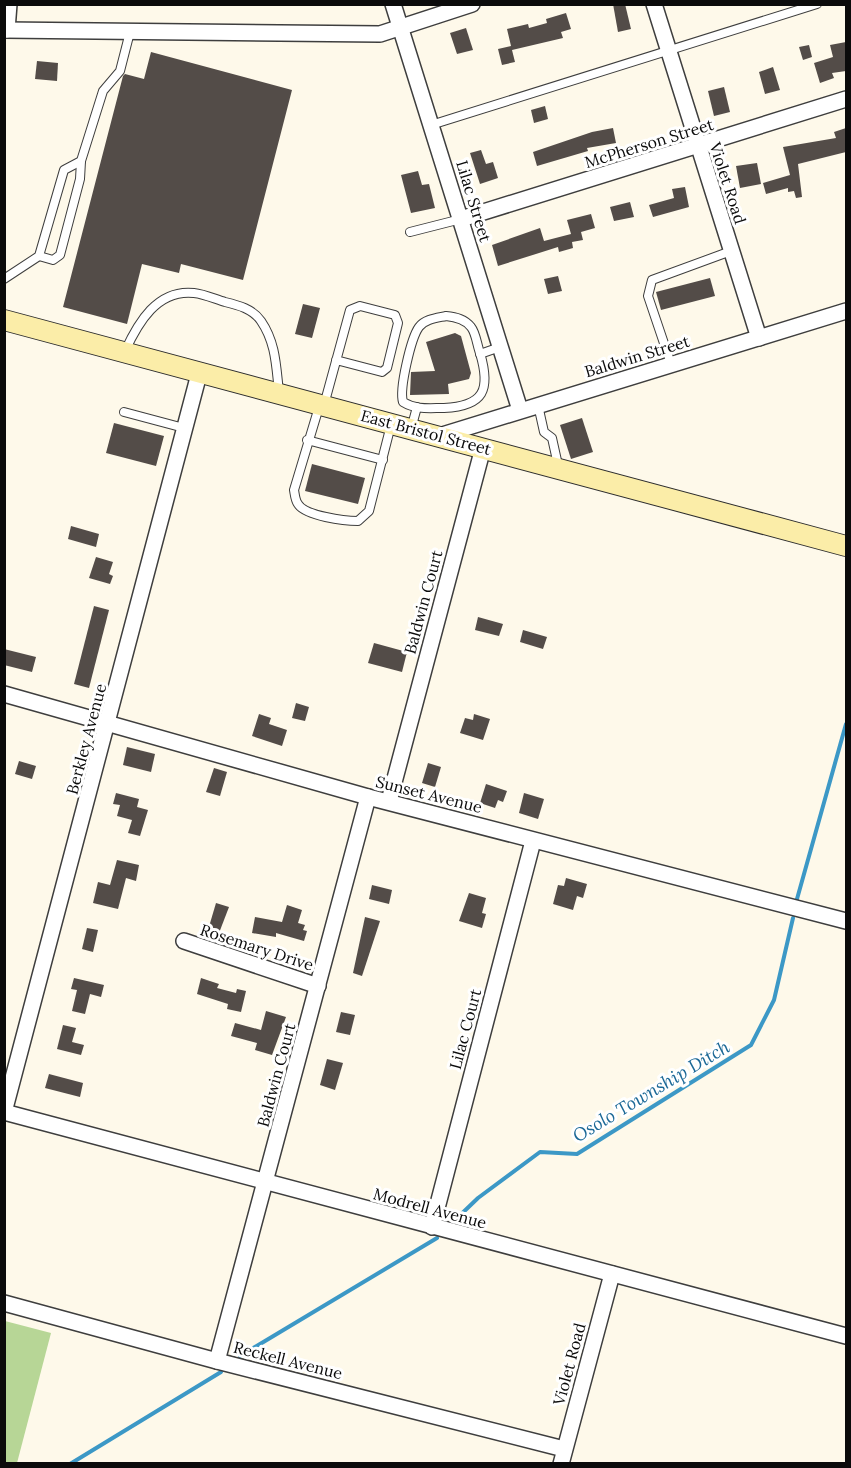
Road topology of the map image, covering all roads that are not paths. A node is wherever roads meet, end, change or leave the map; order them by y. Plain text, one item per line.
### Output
1 (9, 4) edge
2 (393, 4) edge
3 (472, 4) edge
4 (654, 4) edge
5 (817, 4) edge
6 (400, 27) junction
7 (6, 30) edge
8 (130, 32) junction
9 (669, 51) junction
10 (846, 99) edge
11 (431, 125) junction
12 (698, 147) junction
13 (81, 161) junction
14 (461, 219) junction
15 (410, 232) dead end
16 (731, 251) junction
17 (39, 256) junction
18 (4, 279) edge
19 (846, 311) edge
20 (4, 320) edge
21 (759, 338) junction
22 (500, 347) junction
23 (125, 352) junction
24 (480, 354) junction
25 (336, 360) junction
26 (671, 364) junction
27 (199, 374) junction
28 (279, 393) junction
29 (322, 404) junction
30 (538, 405) junction
31 (417, 407) junction
32 (519, 410) junction
33 (124, 412) dead end
34 (391, 423) junction
35 (184, 429) junction
36 (411, 429) junction
37 (439, 436) junction
38 (307, 440) junction
39 (483, 448) junction
40 (383, 460) junction
41 (558, 467) junction
42 (846, 546) edge
43 (4, 694) edge
44 (109, 723) junction
45 (368, 797) junction
46 (389, 801) junction
47 (533, 840) junction
48 (846, 921) edge
49 (184, 941) dead end
50 (318, 986) junction
51 (4, 1112) edge
52 (266, 1184) junction
53 (432, 1227) junction
54 (612, 1274) junction
55 (4, 1303) edge
56 (846, 1336) edge
57 (217, 1361) junction
58 (562, 1456) edge

1 - 7 street
2 - 6 street, Lilac Street
3 - 6 street
4 - 9 street, Violet Road
5 - 9 lane
6 - 8 street
6 - 11 street, Lilac Street
7 - 8 street
8 - 13 lane
9 - 11 lane
9 - 12 street, Violet Road
10 - 12 street, McPherson Street
11 - 14 street, Lilac Street
12 - 14 street, McPherson Street
12 - 16 street, Violet Road
13 - 17 lane
13 - 17 lane
14 - 15 lane
14 - 22 street, Lilac Street
16 - 21 street, Violet Road
16 - 26 lane
17 - 18 lane
19 - 21 street, Baldwin Street
20 - 23 main road, East Bristol Street
21 - 26 street, Baldwin Street
22 - 24 lane
22 - 32 street, Lilac Street
23 - 27 main road, East Bristol Street
23 - 28 lane
24 - 31 lane
24 - 31 lane
25 - 25 lane
25 - 29 lane
26 - 30 street, Baldwin Street
27 - 28 main road, East Bristol Street
27 - 35 street, Berkley Avenue
28 - 29 main road, East Bristol Street
29 - 34 main road, East Bristol Street
29 - 38 lane
30 - 32 street, Baldwin Street
30 - 41 lane
31 - 36 lane
32 - 37 street, Baldwin Street
33 - 35 lane
34 - 36 main road, East Bristol Street
34 - 40 lane
35 - 44 street, Berkley Avenue
36 - 37 main road, East Bristol Street
37 - 39 main road, East Bristol Street
38 - 40 lane
38 - 40 lane
39 - 41 main road, East Bristol Street
39 - 46 street, Baldwin Court
41 - 42 main road, East Bristol Street
43 - 44 street, Sunset Avenue
44 - 45 street, Sunset Avenue
44 - 51 street, Berkley Avenue
45 - 46 street, Sunset Avenue
45 - 50 street, Baldwin Court
46 - 47 street, Sunset Avenue
47 - 48 street, Sunset Avenue
47 - 53 street, Lilac Court
49 - 50 street, Rosemary Drive
50 - 52 street, Baldwin Court
51 - 52 street, Modrell Avenue
52 - 53 street, Modrell Avenue
52 - 57 street, Baldwin Court
53 - 54 street, Modrell Avenue
54 - 56 street, Modrell Avenue
54 - 58 street, Violet Road
55 - 57 street, Reckell Avenue
57 - 58 street, Reckell Avenue

